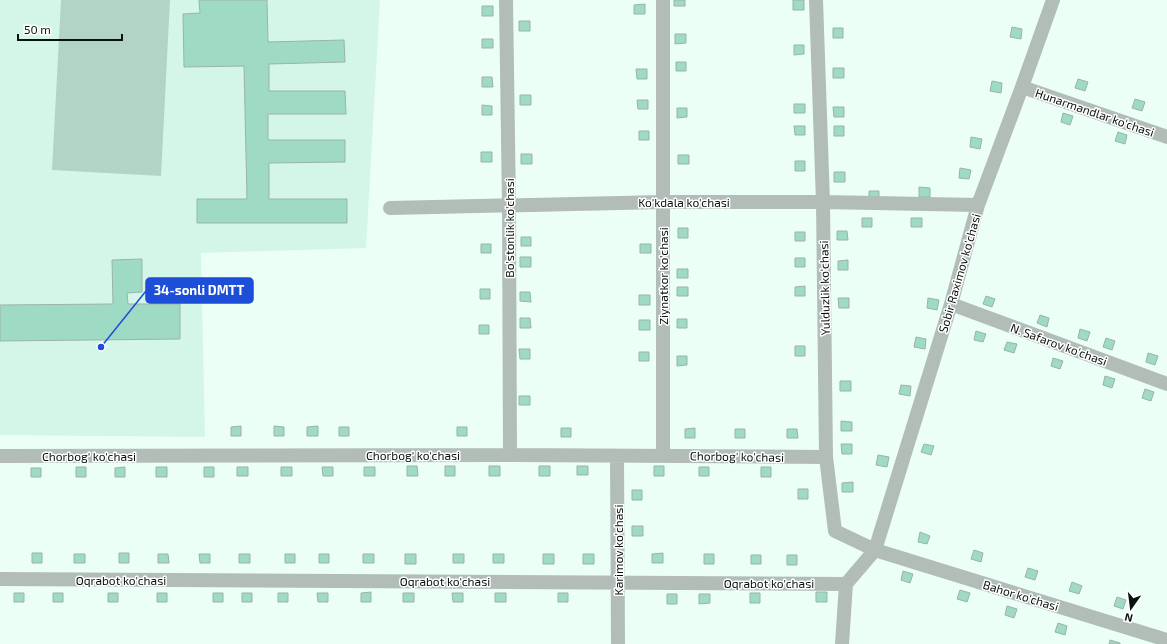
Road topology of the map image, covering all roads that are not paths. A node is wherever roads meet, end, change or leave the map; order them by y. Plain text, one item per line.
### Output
1 (506, 0) edge
2 (663, 0) edge
3 (816, 0) edge
4 (1053, 0) edge
5 (1022, 87) junction
6 (1167, 137) edge
7 (663, 202) junction
8 (823, 202) junction
9 (978, 205) junction
10 (509, 206) junction
11 (390, 208) dead end
12 (951, 304) junction
13 (1167, 384) edge
14 (510, 455) junction
15 (0, 456) edge
16 (617, 456) junction
17 (663, 456) junction
18 (826, 457) junction
19 (875, 550) junction
20 (0, 580) edge
21 (618, 582) junction
22 (846, 584) junction
23 (1167, 640) edge
24 (618, 644) edge
25 (842, 644) edge

1 - 10 street, Bo'stonlik ko'chasi
2 - 7 street, Ziynatkor ko'chasi
3 - 8 street, Yulduzlik ko'chasi
4 - 5 street, Sobir Raximov ko'chasi
5 - 6 street, Hunarmandlar ko'chasi
5 - 9 street, Sobir Raximov ko'chasi
7 - 8 street, Ko'kdala ko'chasi
7 - 10 street, Ko'kdala ko'chasi
7 - 17 street, Ziynatkor ko'chasi
8 - 9 street, Ko'kdala ko'chasi
8 - 18 street, Yulduzlik ko'chasi
9 - 12 street, Sobir Raximov ko'chasi
10 - 11 street, Ko'kdala ko'chasi
10 - 14 street, Bo'stonlik ko'chasi
12 - 13 street, N. Safarov ko'chasi
12 - 19 street, Sobir Raximov ko'chasi
14 - 15 street, Chorbog' ko'chasi
14 - 16 street, Chorbog' ko'chasi
16 - 17 street, Chorbog' ko'chasi
16 - 21 street, Karimov ko'chasi
17 - 18 street, Chorbog' ko'chasi
18 - 19 street, Yulduzlik ko'chasi
19 - 22 street
19 - 23 street, Bahor ko'chasi
20 - 21 street, Oqrabot ko'chasi
21 - 22 street, Oqrabot ko'chasi
21 - 24 street, Karimov ko'chasi
22 - 25 street

